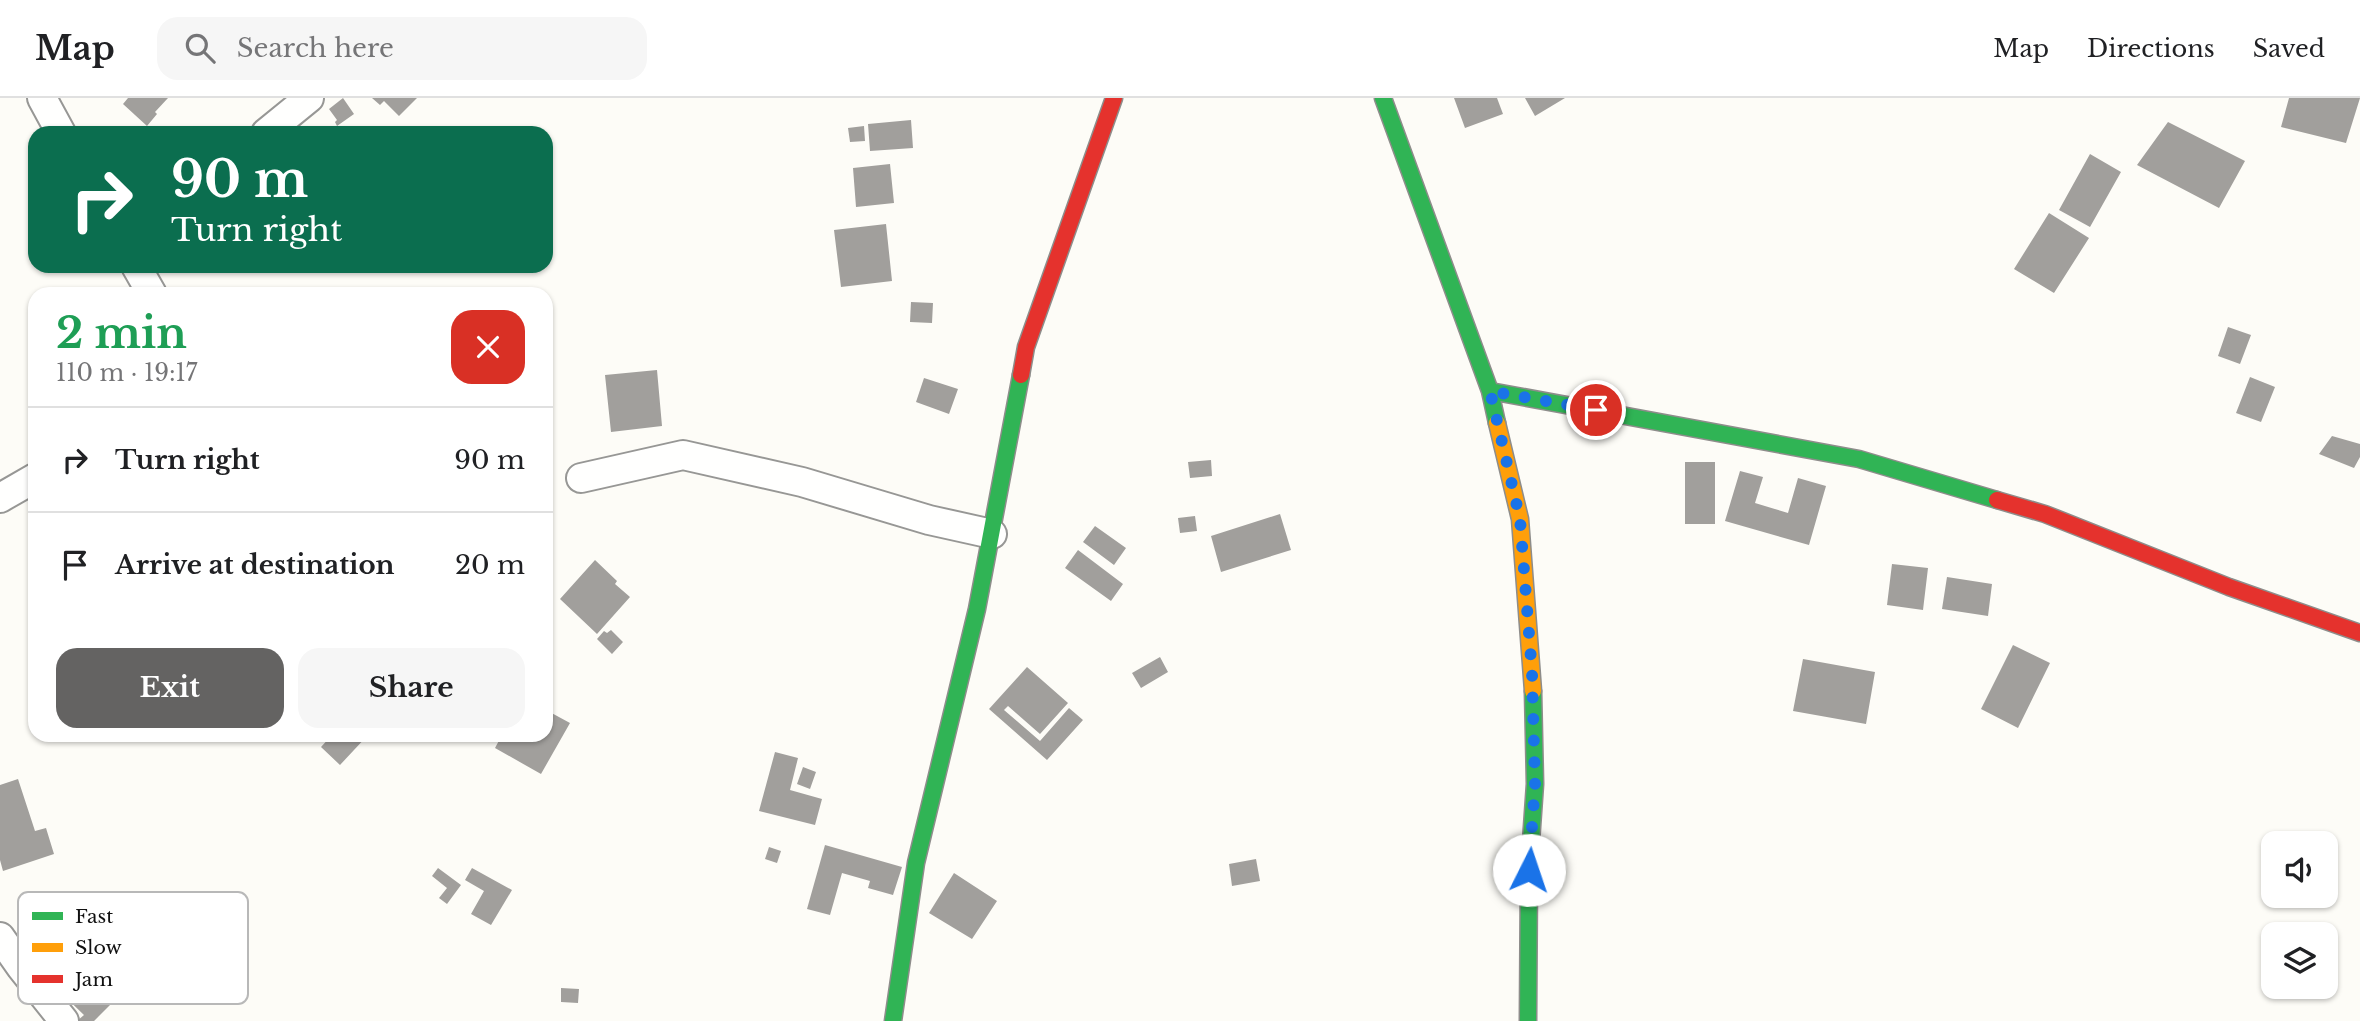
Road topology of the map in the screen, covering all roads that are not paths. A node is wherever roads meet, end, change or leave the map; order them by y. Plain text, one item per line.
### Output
1 (42, 98) edge
2 (309, 98) edge
3 (1114, 98) edge
4 (1383, 98) edge
5 (57, 126) edge
6 (275, 126) edge
7 (1490, 391) junction
8 (581, 478) dead end
9 (28, 482) edge
10 (0, 498) edge
11 (992, 534) junction
12 (2360, 633) edge
13 (0, 937) edge
14 (18, 963) edge
15 (50, 1004) edge
16 (64, 1021) edge
17 (893, 1021) edge
18 (1528, 1021) edge

1 - 5 street
2 - 6 street
3 - 11 street
4 - 7 street
7 - 12 street
7 - 18 street
8 - 11 street
9 - 10 street
11 - 17 street
13 - 14 street
15 - 16 street

